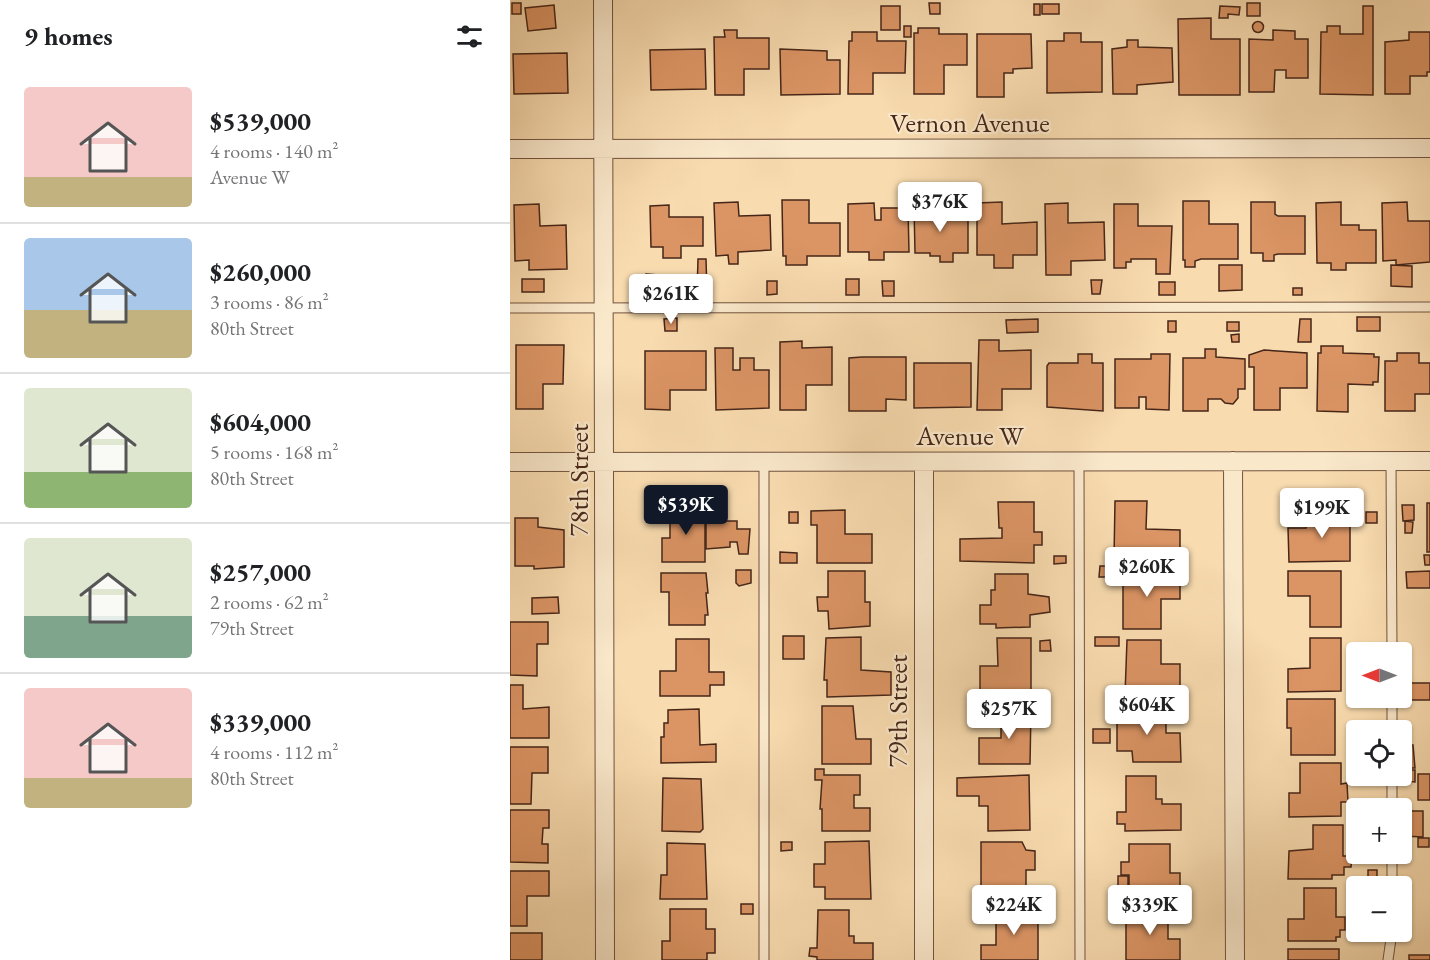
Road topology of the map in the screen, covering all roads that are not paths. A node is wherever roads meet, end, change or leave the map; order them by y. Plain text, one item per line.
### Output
1 (603, 0) edge
2 (1430, 148) edge
3 (510, 149) edge
4 (603, 150) junction
5 (1430, 307) edge
6 (510, 308) edge
7 (604, 308) junction
8 (1233, 461) junction
9 (1391, 461) junction
10 (1430, 461) edge
11 (510, 462) edge
12 (605, 462) junction
13 (924, 462) junction
14 (1079, 462) junction
15 (764, 463) junction
16 (1392, 642) edge
17 (1392, 942) edge
18 (605, 960) edge
19 (764, 960) edge
20 (924, 960) edge
21 (1080, 960) edge
22 (1235, 960) edge
23 (1388, 960) edge

1 - 4 street, 78th Street
2 - 4 street, Vernon Avenue
3 - 4 street, Vernon Avenue
4 - 7 street, 78th Street
5 - 7 lane
6 - 7 lane
7 - 12 street, 78th Street
8 - 9 street, Avenue W
8 - 14 street, Avenue W
8 - 22 street
9 - 10 street, Avenue W
9 - 16 lane
11 - 12 street, Avenue W
12 - 15 street, Avenue W
12 - 18 street, 78th Street
13 - 14 street, Avenue W
13 - 15 street, Avenue W
13 - 20 street, 79th Street
14 - 21 lane
15 - 19 lane
17 - 23 lane

